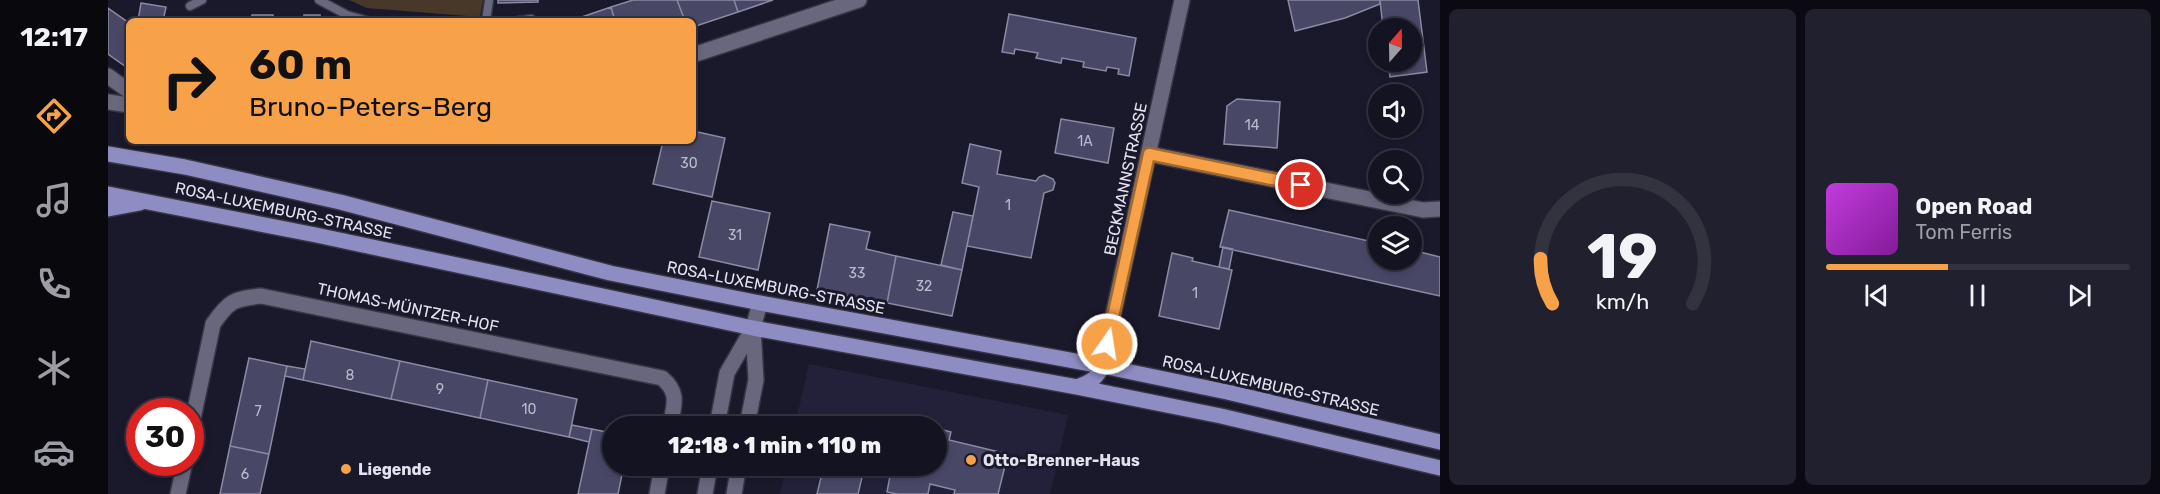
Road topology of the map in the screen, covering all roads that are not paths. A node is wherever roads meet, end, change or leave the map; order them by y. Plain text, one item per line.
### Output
1 (202, 0) edge
2 (319, 0) edge
3 (489, 0) edge
4 (859, 0) edge
5 (1182, 0) edge
6 (190, 6) dead end
7 (358, 18) edge
8 (486, 18) edge
9 (696, 54) edge
10 (108, 76) edge
11 (126, 89) edge
12 (108, 102) edge
13 (126, 105) edge
14 (108, 154) edge
15 (1149, 154) junction
16 (108, 194) edge
17 (152, 201) junction
18 (108, 209) edge
19 (1440, 209) edge
20 (760, 303) junction
21 (753, 328) junction
22 (1102, 366) junction
23 (1077, 387) junction
24 (197, 398) edge
25 (672, 416) edge
26 (719, 416) edge
27 (749, 416) edge
28 (1440, 442) edge
29 (1440, 468) edge
30 (182, 476) edge
31 (660, 476) edge
32 (708, 476) edge
33 (738, 476) edge
34 (178, 494) edge
35 (657, 494) edge
36 (705, 494) edge
37 (734, 494) edge

1 - 6 lane
2 - 7 lane
3 - 8 lane
4 - 9 street
5 - 15 street, BECKMANNSTRASSE
10 - 11 street
12 - 13 street
14 - 20 main road, ROSA-LUXEMBURG-STRASSE
15 - 19 street
15 - 22 street, BECKMANNSTRASSE
16 - 17 main road, ROSA-LUXEMBURG-STRASSE
17 - 18 main road
17 - 21 main road, ROSA-LUXEMBURG-STRASSE
20 - 21 street
20 - 22 main road, ROSA-LUXEMBURG-STRASSE
21 - 23 main road, ROSA-LUXEMBURG-STRASSE
21 - 26 street
21 - 27 street
22 - 23 main road
22 - 28 main road, ROSA-LUXEMBURG-STRASSE
23 - 29 main road, ROSA-LUXEMBURG-STRASSE
24 - 25 street, THOMAS-MÜNTZER-HOF
30 - 34 street
31 - 35 street
32 - 36 street
33 - 37 street

